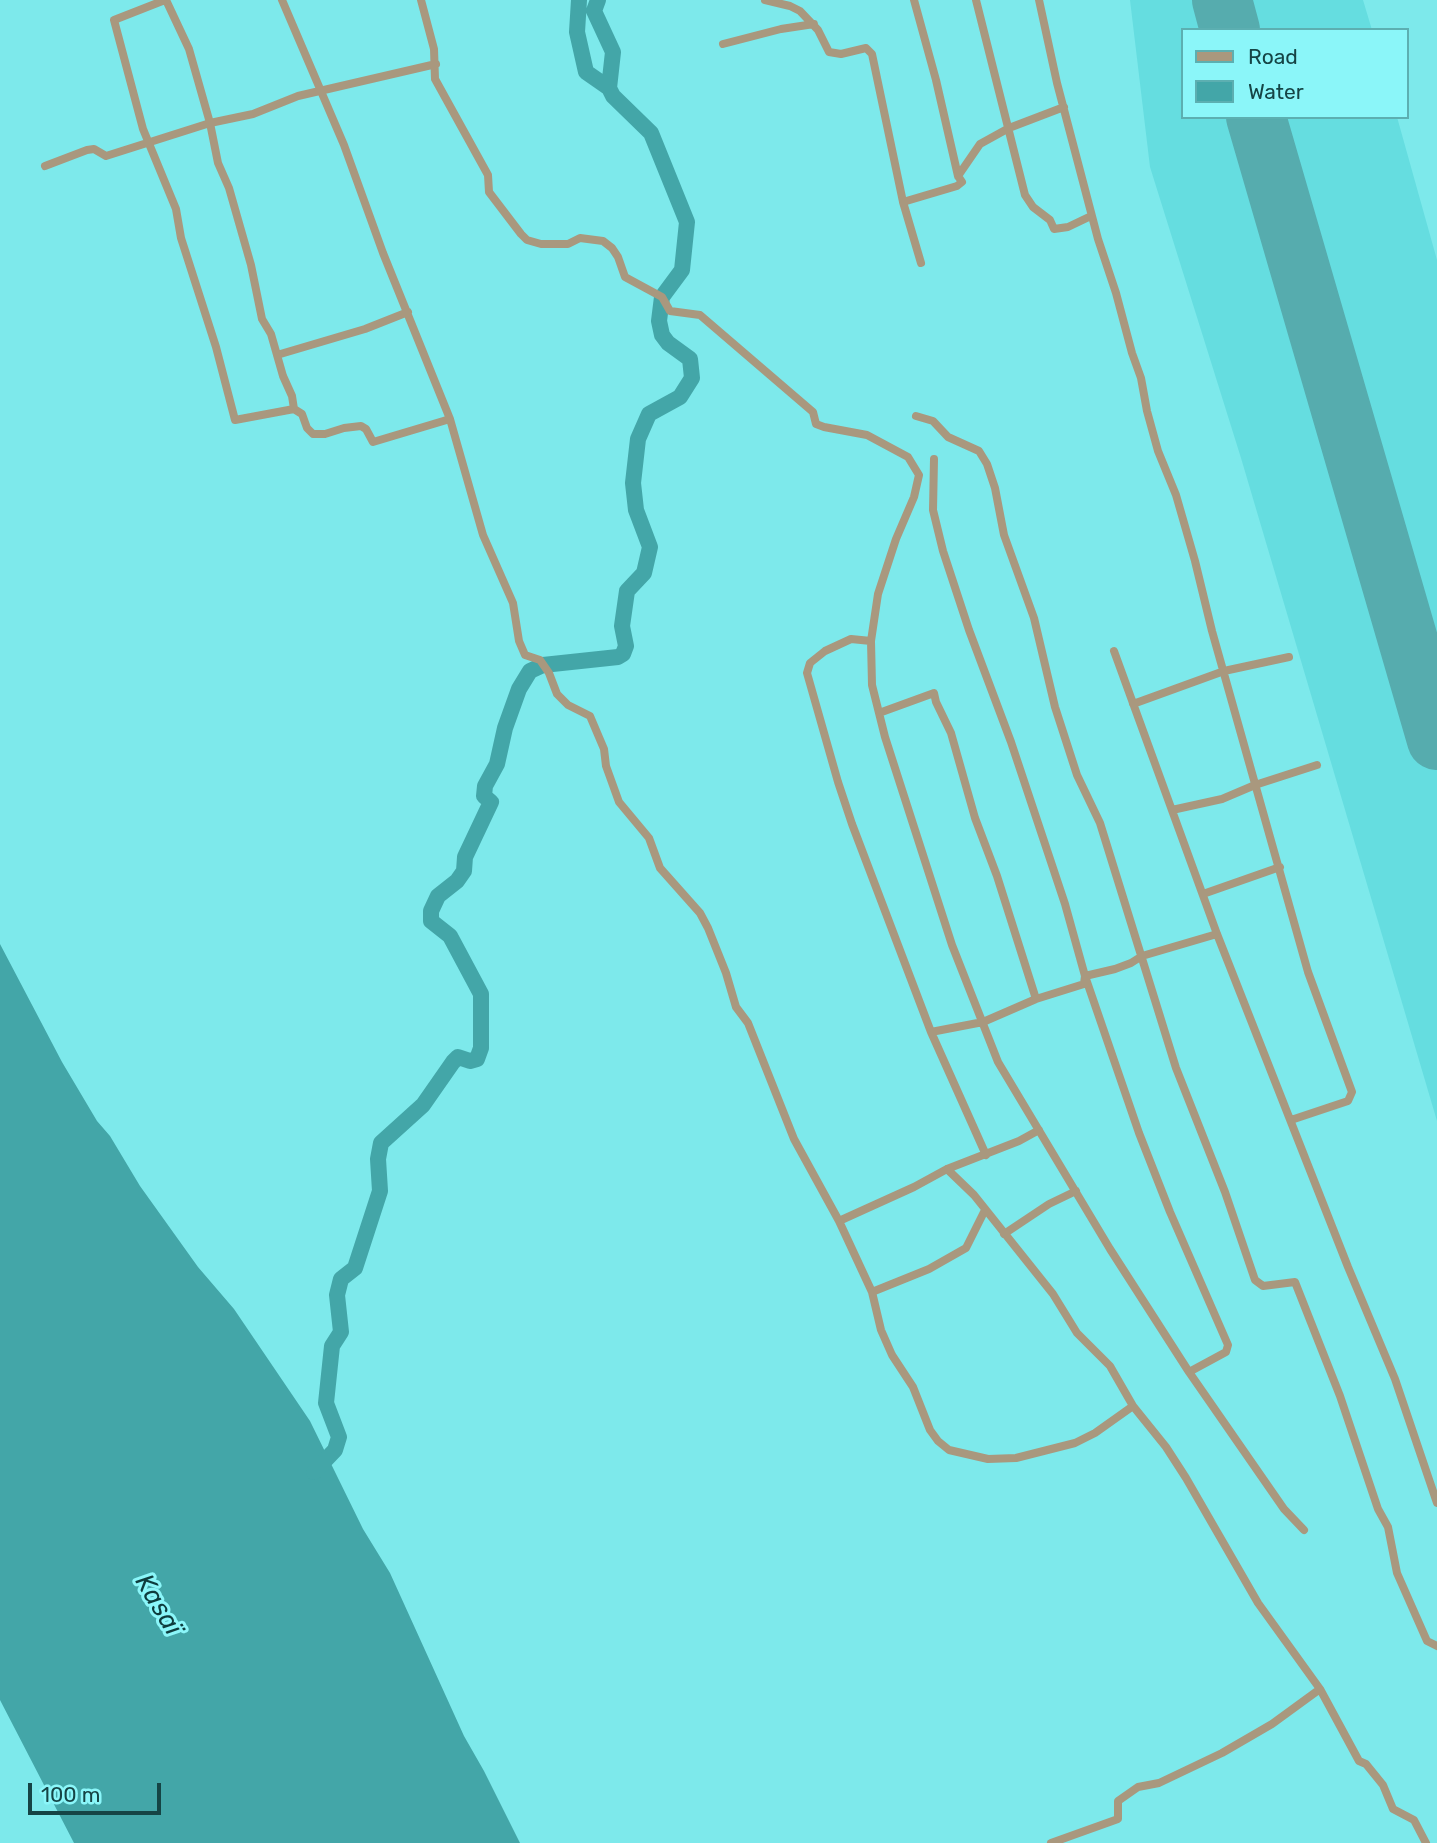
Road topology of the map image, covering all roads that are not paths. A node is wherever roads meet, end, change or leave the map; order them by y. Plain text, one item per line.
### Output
1 (165, 0) edge
2 (282, 0) edge
3 (421, 0) edge
4 (765, 0) edge
5 (914, 0) edge
6 (976, 0) edge
7 (1039, 0) edge
8 (814, 24) junction
9 (723, 44) dead end
10 (436, 64) junction
11 (323, 90) junction
12 (1064, 107) junction
13 (210, 123) junction
14 (1009, 128) junction
15 (150, 142) junction
16 (45, 166) dead end
17 (958, 176) junction
18 (903, 202) junction
19 (1091, 216) junction
20 (920, 263) dead end
21 (408, 312) junction
22 (277, 355) junction
23 (294, 409) junction
24 (916, 416) dead end
25 (450, 419) junction
26 (934, 459) dead end
27 (871, 642) junction
28 (1114, 651) dead end
29 (1289, 657) dead end
30 (1224, 671) junction
31 (1133, 704) junction
32 (879, 713) junction
33 (1317, 765) dead end
34 (1255, 785) junction
35 (1172, 810) junction
36 (1280, 867) junction
37 (1203, 894) junction
38 (1217, 934) junction
39 (1142, 956) junction
40 (1085, 976) junction
41 (1036, 999) junction
42 (983, 1022) junction
43 (931, 1032) junction
44 (1291, 1120) junction
45 (1039, 1130) junction
46 (986, 1155) junction
47 (947, 1169) junction
48 (1076, 1191) junction
49 (985, 1210) junction
50 (839, 1221) junction
51 (1004, 1234) junction
52 (872, 1292) junction
53 (1189, 1372) junction
54 (1133, 1406) junction
55 (1437, 1503) edge
56 (1304, 1530) dead end
57 (1437, 1646) edge
58 (1320, 1689) junction
59 (1051, 1843) edge
60 (1426, 1843) edge

1 - 13 street
1 - 15 street
2 - 11 street
3 - 10 street
4 - 8 street
5 - 17 street
6 - 14 street
7 - 12 street
8 - 9 street
8 - 18 street
10 - 11 street
10 - 27 street
11 - 13 street
11 - 21 street
12 - 14 street
12 - 19 street
13 - 15 street
13 - 22 street
14 - 17 street
14 - 19 street
15 - 16 street
15 - 23 street
17 - 18 street
18 - 20 street
19 - 30 street
21 - 22 street
21 - 25 street
22 - 23 street
23 - 25 street
24 - 39 street
25 - 50 street
26 - 40 street
27 - 32 street
27 - 43 street
28 - 31 street
29 - 30 street
30 - 31 street
30 - 34 street
31 - 35 street
32 - 41 street
32 - 42 street
33 - 34 street
34 - 35 street
34 - 36 street
35 - 37 street
36 - 37 street
36 - 44 street
37 - 38 street
38 - 39 street
38 - 44 street
39 - 40 street
39 - 57 street
40 - 41 street
40 - 53 street
41 - 42 street
42 - 43 street
42 - 45 street
43 - 46 street
44 - 55 street
45 - 46 street
45 - 48 street
46 - 47 street
47 - 49 street
47 - 50 street
48 - 51 street
48 - 53 street
49 - 51 street
49 - 52 street
50 - 52 street
51 - 54 street
52 - 54 street
53 - 56 street
54 - 58 street
58 - 59 street
58 - 60 street

